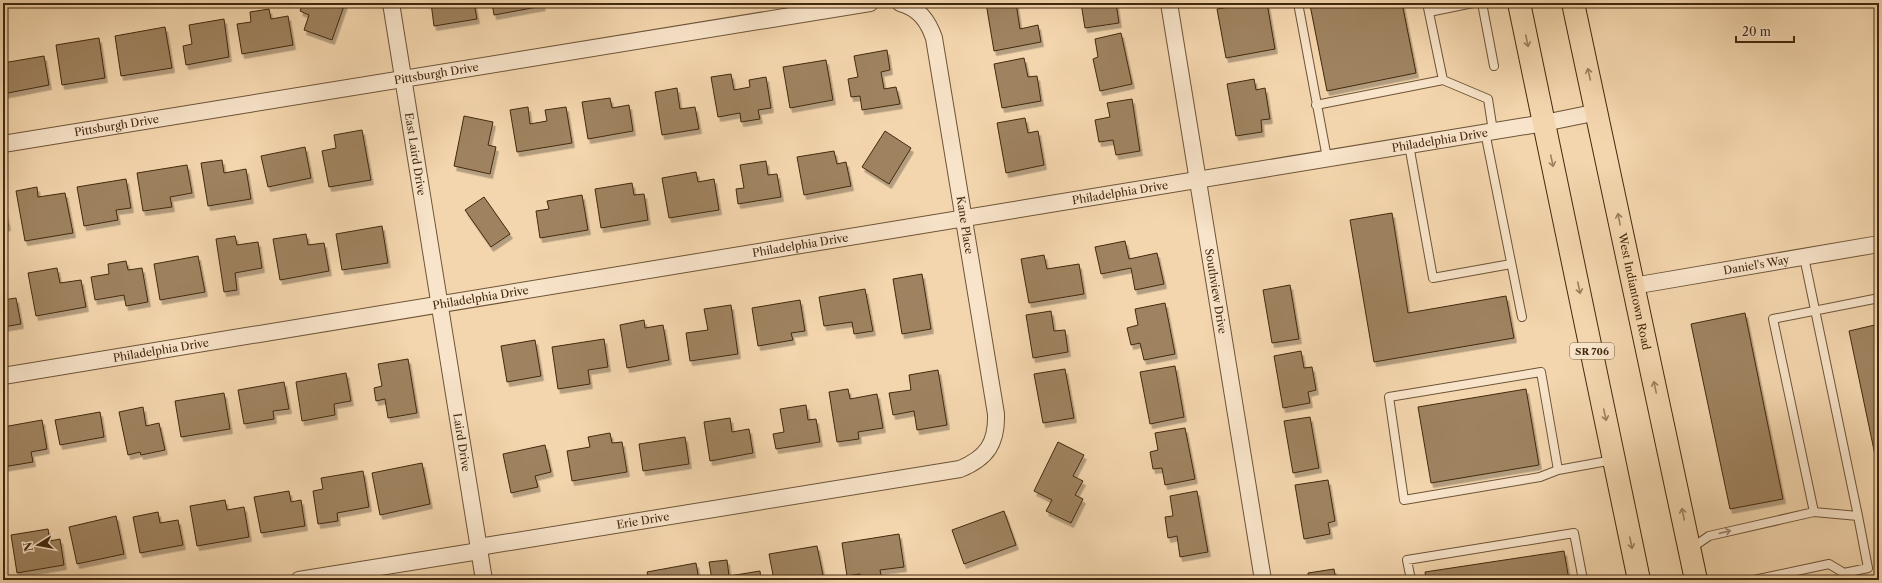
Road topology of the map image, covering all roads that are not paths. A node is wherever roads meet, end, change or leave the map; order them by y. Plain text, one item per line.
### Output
1 (391, 3) edge
2 (870, 3) edge
3 (1169, 3) edge
4 (1298, 3) edge
5 (1427, 3) edge
6 (1474, 3) edge
7 (1482, 3) edge
8 (1519, 3) edge
9 (1573, 3) edge
10 (904, 4) edge
11 (1429, 12) junction
12 (1494, 66) dead end
13 (403, 79) junction
14 (1443, 80) junction
15 (1316, 105) junction
16 (1598, 112) junction
17 (1544, 122) junction
18 (1489, 132) junction
19 (3, 144) edge
20 (1410, 145) junction
21 (1326, 158) junction
22 (1198, 181) junction
23 (964, 219) junction
24 (1879, 244) edge
25 (1804, 257) junction
26 (1512, 264) junction
27 (1633, 286) junction
28 (1879, 298) edge
29 (439, 305) junction
30 (1815, 310) junction
31 (1522, 317) dead end
32 (3, 376) edge
33 (985, 454) joint
34 (1614, 460) junction
35 (1558, 470) junction
36 (1814, 512) junction
37 (1858, 516) junction
38 (479, 548) junction
39 (1690, 549) junction
40 (1844, 576) edge
41 (299, 580) edge
42 (484, 580) edge
43 (1263, 580) edge
44 (1411, 580) edge
45 (1583, 580) edge
46 (1639, 580) edge
47 (1696, 580) edge
48 (1754, 580) edge

1 - 13 street, East Laird Drive
2 - 13 street, Pittsburgh Drive
3 - 22 street, Southview Drive
4 - 15 lane
5 - 11 lane
6 - 11 lane
7 - 12 lane
8 -> 17 main road, SR 706
16 -> 9 main road, West Indiantown Road
10 - 23 street, Kane Place
11 - 14 lane
13 - 19 street, Pittsburgh Drive
13 - 29 street, East Laird Drive
14 - 15 lane
14 - 18 lane
15 - 21 lane
16 - 17 street, Philadelphia Drive
27 -> 16 main road, West Indiantown Road
17 - 18 street, Philadelphia Drive
17 -> 34 main road, SR 706
18 - 20 street, Philadelphia Drive
18 - 26 lane
20 - 21 street, Philadelphia Drive
20 - 26 lane
21 - 22 street, Philadelphia Drive
22 - 23 street, Philadelphia Drive
22 - 43 street, Southview Drive
23 - 29 street, Philadelphia Drive
23 - 33 street, Kane Place
24 - 25 street, Daniel's Way
25 - 27 street, Daniel's Way
25 - 30 lane
26 - 31 lane
39 -> 27 main road, West Indiantown Road
28 - 30 lane
29 - 32 street, Philadelphia Drive
29 - 38 street, Laird Drive
30 - 36 lane
30 - 37 lane
33 - 38 street, Erie Drive
34 - 35 lane
34 -> 46 main road, SR 706
35 - 35 lane
36 - 37 lane
39 -> 36 lane
37 - 40 lane
38 - 41 street, Erie Drive
38 - 42 street, Laird Drive
39 - 47 main road, West Indiantown Road
40 - 48 lane
44 - 45 lane

